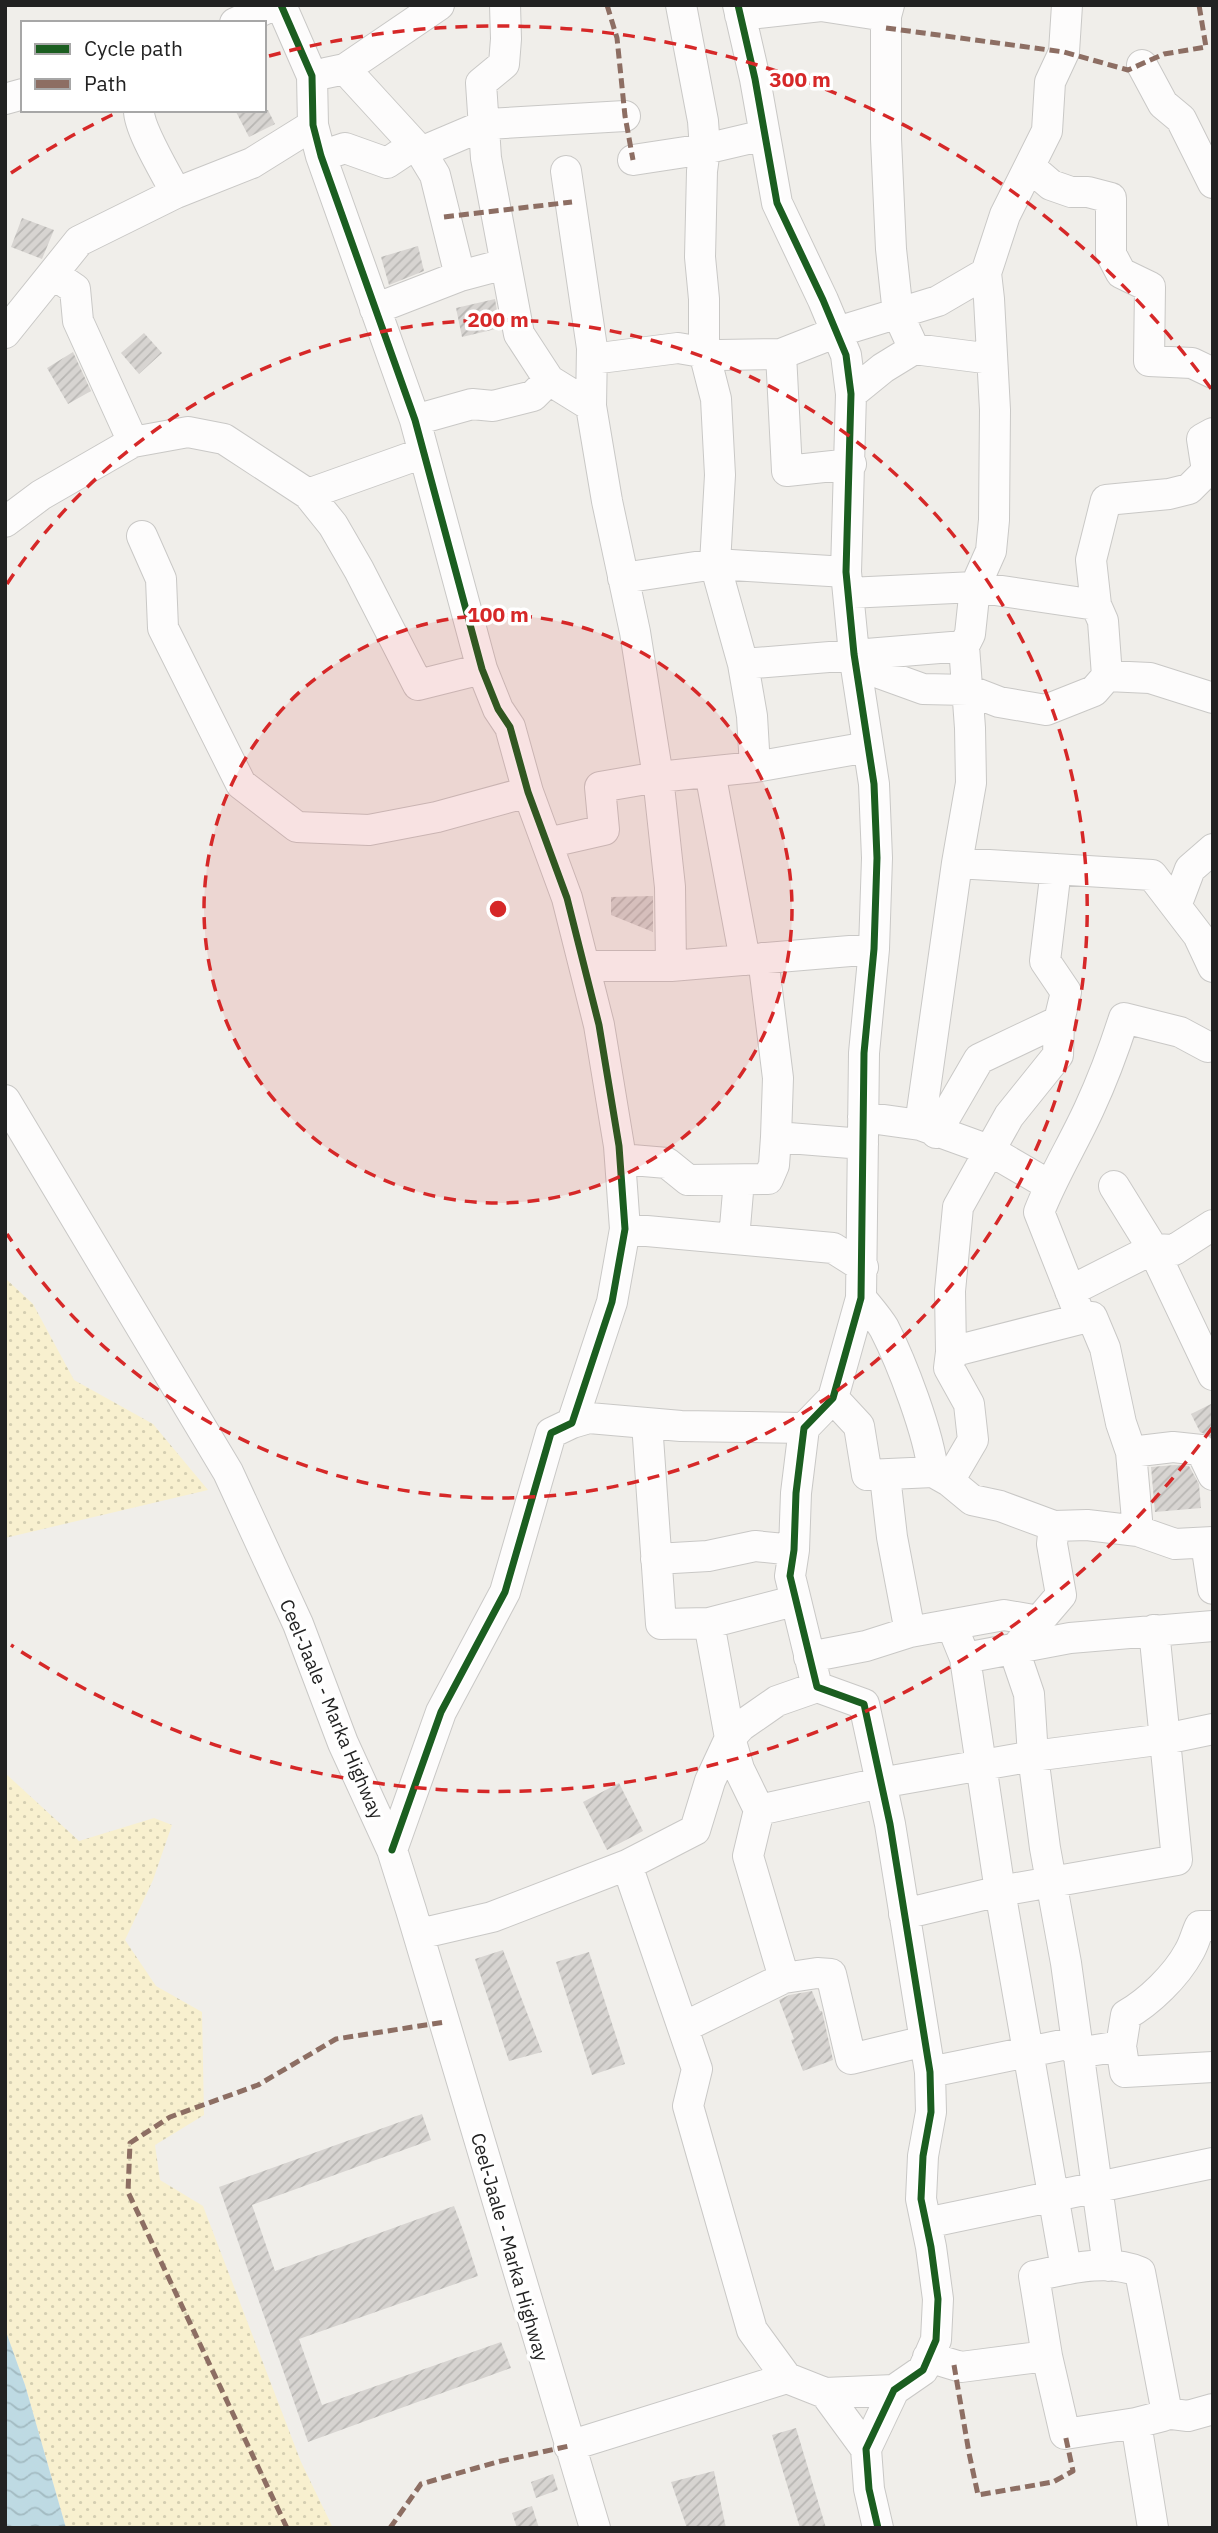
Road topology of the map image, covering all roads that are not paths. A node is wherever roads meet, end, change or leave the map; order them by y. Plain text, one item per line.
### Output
1 (274, 5) edge
2 (281, 5) edge
3 (439, 5) edge
4 (505, 5) edge
5 (681, 5) edge
6 (1067, 5) edge
7 (739, 10) edge
8 (888, 11) edge
9 (239, 21) edge
10 (1142, 65) dead end
11 (345, 69) junction
12 (312, 76) junction
13 (139, 112) edge
14 (625, 116) dead end
15 (485, 124) junction
16 (313, 125) junction
17 (764, 135) junction
18 (418, 149) junction
19 (705, 149) junction
20 (321, 156) junction
21 (634, 160) dead end
22 (1030, 167) junction
23 (566, 171) dead end
24 (1213, 183) edge
25 (176, 193) junction
26 (505, 264) junction
27 (986, 273) junction
28 (52, 274) junction
29 (460, 276) junction
30 (374, 309) junction
31 (898, 314) junction
32 (837, 332) junction
33 (5, 333) edge
34 (914, 349) junction
35 (704, 352) junction
36 (781, 354) junction
37 (592, 359) junction
38 (992, 359) junction
39 (1213, 373) edge
40 (549, 380) junction
41 (851, 394) junction
42 (591, 406) junction
43 (415, 420) junction
44 (1213, 433) edge
45 (134, 442) junction
46 (423, 453) junction
47 (851, 464) junction
48 (309, 495) junction
49 (5, 523) edge
50 (142, 536) dead end
51 (715, 564) junction
52 (623, 578) junction
53 (847, 582) junction
54 (975, 587) junction
55 (1096, 605) junction
56 (964, 646) junction
57 (854, 654) junction
58 (743, 664) junction
59 (482, 669) junction
60 (1107, 676) junction
61 (968, 690) junction
62 (1213, 698) edge
63 (868, 747) junction
64 (755, 767) junction
65 (710, 772) junction
66 (658, 777) junction
67 (528, 792) junction
68 (547, 843) junction
69 (1213, 849) edge
70 (957, 863) junction
71 (1056, 869) junction
72 (1176, 906) junction
73 (874, 950) junction
74 (754, 959) junction
75 (671, 966) junction
76 (585, 967) junction
77 (1213, 967) edge
78 (1059, 1021) junction
79 (1211, 1049) edge
80 (5, 1100) edge
81 (928, 1129) junction
82 (863, 1130) junction
83 (776, 1137) junction
84 (989, 1150) junction
85 (620, 1159) junction
86 (739, 1180) junction
87 (1049, 1185) junction
88 (1114, 1186) dead end
89 (1213, 1225) edge
90 (625, 1229) junction
91 (734, 1239) junction
92 (1153, 1250) junction
93 (863, 1267) junction
94 (1070, 1291) junction
95 (861, 1298) junction
96 (1084, 1318) junction
97 (950, 1360) junction
98 (1213, 1374) edge
99 (907, 1384) junction
100 (833, 1398) junction
101 (572, 1423) junction
102 (647, 1423) junction
103 (804, 1428) junction
104 (1131, 1452) junction
105 (1213, 1475) edge
106 (885, 1476) junction
107 (941, 1477) junction
108 (1054, 1526) junction
109 (1138, 1531) junction
110 (1210, 1542) edge
111 (794, 1550) junction
112 (656, 1559) junction
113 (1213, 1589) edge
114 (794, 1601) junction
115 (1039, 1621) junction
116 (709, 1623) junction
117 (952, 1626) junction
118 (1213, 1626) edge
119 (1154, 1629) junction
120 (909, 1632) junction
121 (1014, 1650) junction
122 (809, 1657) junction
123 (965, 1658) junction
124 (817, 1687) junction
125 (1213, 1729) edge
126 (730, 1738) junction
127 (1165, 1739) junction
128 (1033, 1756) junction
129 (980, 1765) junction
130 (880, 1783) junction
131 (759, 1810) junction
132 (392, 1850) junction
133 (627, 1865) junction
134 (1050, 1881) junction
135 (1000, 1891) junction
136 (904, 1914) junction
137 (1213, 1926) edge
138 (419, 1934) junction
139 (784, 1978) junction
140 (684, 2026) junction
141 (925, 2041) junction
142 (1121, 2046) junction
143 (1077, 2048) junction
144 (1029, 2052) junction
145 (1213, 2067) edge
146 (930, 2072) junction
147 (1213, 2163) edge
148 (1097, 2188) junction
149 (1055, 2197) junction
150 (926, 2223) junction
151 (1108, 2266) junction
152 (1066, 2269) junction
153 (1046, 2356) junction
154 (928, 2357) junction
155 (787, 2378) junction
156 (894, 2390) junction
157 (825, 2393) junction
158 (1213, 2409) edge
159 (1164, 2413) junction
160 (1136, 2423) junction
161 (569, 2446) junction
162 (866, 2449) junction
163 (595, 2528) edge
164 (878, 2528) edge
165 (1153, 2528) edge

1 - 9 street
2 - 12 street
3 - 11 street
4 - 15 street
5 - 19 street
6 - 22 street
7 - 8 street
7 - 17 street
8 - 31 street
10 - 24 street
11 - 12 street
11 - 18 street
12 - 16 street
13 - 25 street
14 - 15 street
15 - 18 street
15 - 26 street
16 - 20 street
16 - 25 street
17 - 19 street
17 - 32 street
18 - 20 street
18 - 29 street
19 - 21 street
19 - 35 street
20 - 30 street
22 - 27 street
22 - 39 street
23 - 37 street
25 - 28 street
26 - 29 street
26 - 40 street
27 - 31 street
27 - 38 street
28 - 33 street
28 - 45 street
29 - 30 street
30 - 43 street
31 - 32 street
31 - 34 street
32 - 36 street
32 - 41 street
34 - 38 street
34 - 41 street
35 - 36 street
35 - 37 street
35 - 51 street
36 - 47 street
37 - 42 street
38 - 54 street
40 - 42 street
40 - 43 street
41 - 47 street
42 - 52 street
43 - 46 street
44 - 55 street
45 - 48 street
45 - 49 street
46 - 48 street
46 - 59 street
47 - 53 street
48 - 59 street
50 - 67 street
51 - 52 street
51 - 53 street
51 - 58 street
52 - 66 street
53 - 54 street
53 - 57 street
54 - 55 street
54 - 56 street
55 - 60 street
56 - 57 street
56 - 61 street
57 - 58 street
57 - 61 street
57 - 63 street
58 - 64 street
59 - 67 street
60 - 61 street
60 - 62 street
61 - 70 street
63 - 64 street
63 - 73 street
64 - 65 street
65 - 66 street
65 - 74 street
66 - 68 street
66 - 75 street
67 - 68 street
68 - 76 street
69 - 72 street
70 - 71 street
70 - 81 street
71 - 72 street
71 - 78 street
72 - 77 street
73 - 74 street
73 - 82 street
74 - 75 street
74 - 83 street
75 - 76 street
76 - 85 street
78 - 81 street
78 - 84 street
79 - 87 street
80 - 132 street, Ceel-Jaale - Marka Highway
81 - 82 street
81 - 84 street
82 - 83 street
82 - 93 street
83 - 86 street
84 - 87 street
84 - 97 street
85 - 86 street
85 - 90 street
86 - 91 street
87 - 94 street
88 - 92 street
89 - 92 street
90 - 91 street
90 - 101 street
91 - 93 street
92 - 94 street
92 - 98 street
93 - 95 street
94 - 96 street
95 - 99 street
95 - 100 street
96 - 97 street
96 - 104 street
97 - 99 street
97 - 107 street
99 - 107 street
100 - 103 street
100 - 106 street
101 - 102 street
101 - 132 street
102 - 103 street
102 - 112 street
103 - 111 street
104 - 105 street
104 - 109 street
106 - 107 street
106 - 120 street
107 - 108 street
108 - 109 street
108 - 115 street
109 - 110 street
110 - 113 street
111 - 112 street
111 - 114 street
112 - 116 street
114 - 116 street
114 - 122 street
115 - 117 street
115 - 121 street
116 - 126 street
117 - 120 street
117 - 123 street
118 - 119 street
119 - 121 street
119 - 127 street
120 - 122 street
121 - 123 street
121 - 128 street
122 - 124 street
123 - 129 street
124 - 126 street
124 - 130 street
125 - 127 street
126 - 131 street
126 - 133 street
127 - 128 street
127 - 134 street
128 - 129 street
128 - 134 street
129 - 130 street
129 - 135 street
130 - 131 street
130 - 136 street
131 - 139 street
132 - 138 street, Ceel-Jaale - Marka Highway
133 - 138 street
133 - 140 street
134 - 135 street
134 - 143 street
135 - 136 street
135 - 144 street
136 - 141 street
137 - 142 street
138 - 161 street, Ceel-Jaale - Marka Highway
139 - 140 street
139 - 141 street
140 - 155 street
141 - 146 street
142 - 143 street
142 - 145 street
143 - 144 street
143 - 148 street
144 - 146 street
144 - 149 street
146 - 150 street
147 - 148 street
148 - 149 street
148 - 151 street
149 - 150 street
149 - 152 street
150 - 154 street
151 - 152 street
151 - 159 street
152 - 153 street
153 - 154 street
153 - 160 street
154 - 156 street
155 - 157 street
155 - 161 street
156 - 157 street
156 - 162 street
157 - 162 street
158 - 159 street
159 - 160 street
160 - 165 street
161 - 163 street, Ceel-Jaale - Marka Highway
162 - 164 street

